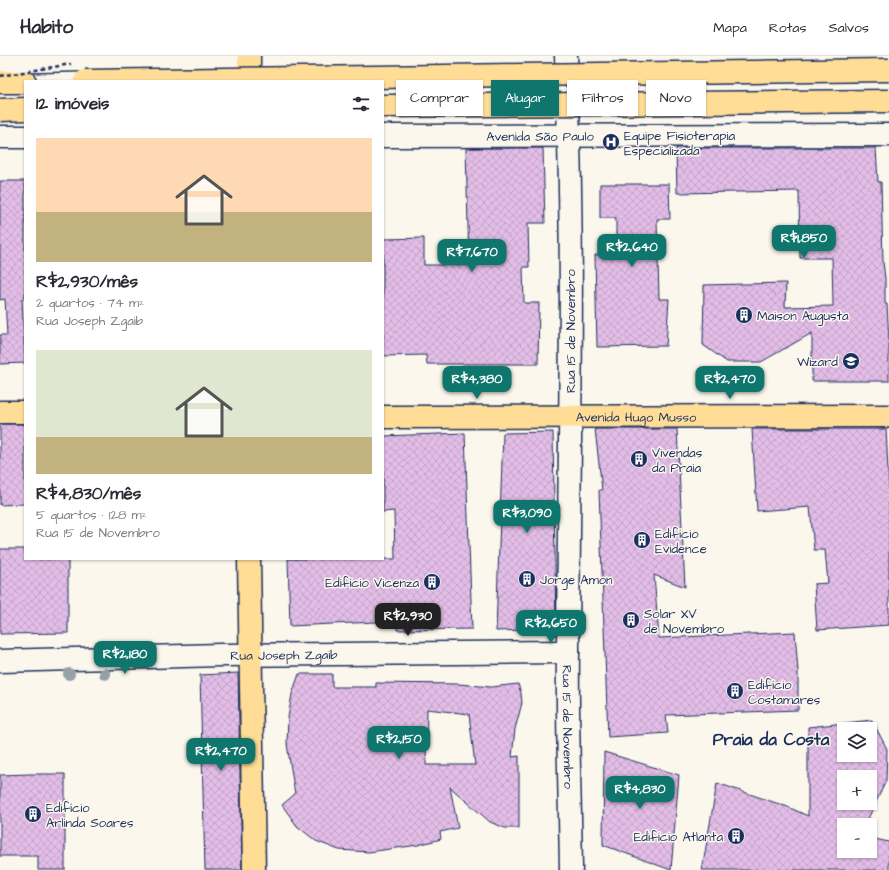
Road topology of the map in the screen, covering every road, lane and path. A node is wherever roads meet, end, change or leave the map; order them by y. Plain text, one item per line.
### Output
1 (566, 60) edge
2 (0, 62) edge
3 (248, 66) edge
4 (889, 70) edge
5 (158, 80) edge
6 (0, 82) edge
7 (24, 82) edge
8 (889, 101) edge
9 (384, 106) edge
10 (0, 110) edge
11 (24, 110) edge
12 (569, 135) junction
13 (889, 135) edge
14 (0, 136) edge
15 (24, 136) edge
16 (384, 136) edge
17 (0, 412) edge
18 (24, 412) edge
19 (889, 416) edge
20 (384, 417) edge
21 (570, 418) junction
22 (249, 560) edge
23 (568, 652) junction
24 (249, 655) junction
25 (0, 661) edge
26 (254, 870) edge
27 (572, 870) edge

1 - 12 street, Rua 15 de Novembro
2 - 3 street
4 - 5 main road, bridge
6 - 7 main road
8 - 9 main road, bridge
10 - 11 main road, bridge
12 - 13 street, Avenida São Paulo
12 - 16 street, Avenida São Paulo
12 - 21 street, Rua 15 de Novembro
14 - 15 street
17 - 18 main road
19 - 21 main road, Avenida Hugo Musso
20 - 21 main road, Avenida Hugo Musso
21 - 23 street, Rua 15 de Novembro
22 - 24 main road
23 - 24 street, Rua Joseph Zgaib
23 - 27 street, Rua 15 de Novembro
24 - 25 street, Rua Joseph Zgaib
24 - 26 main road

